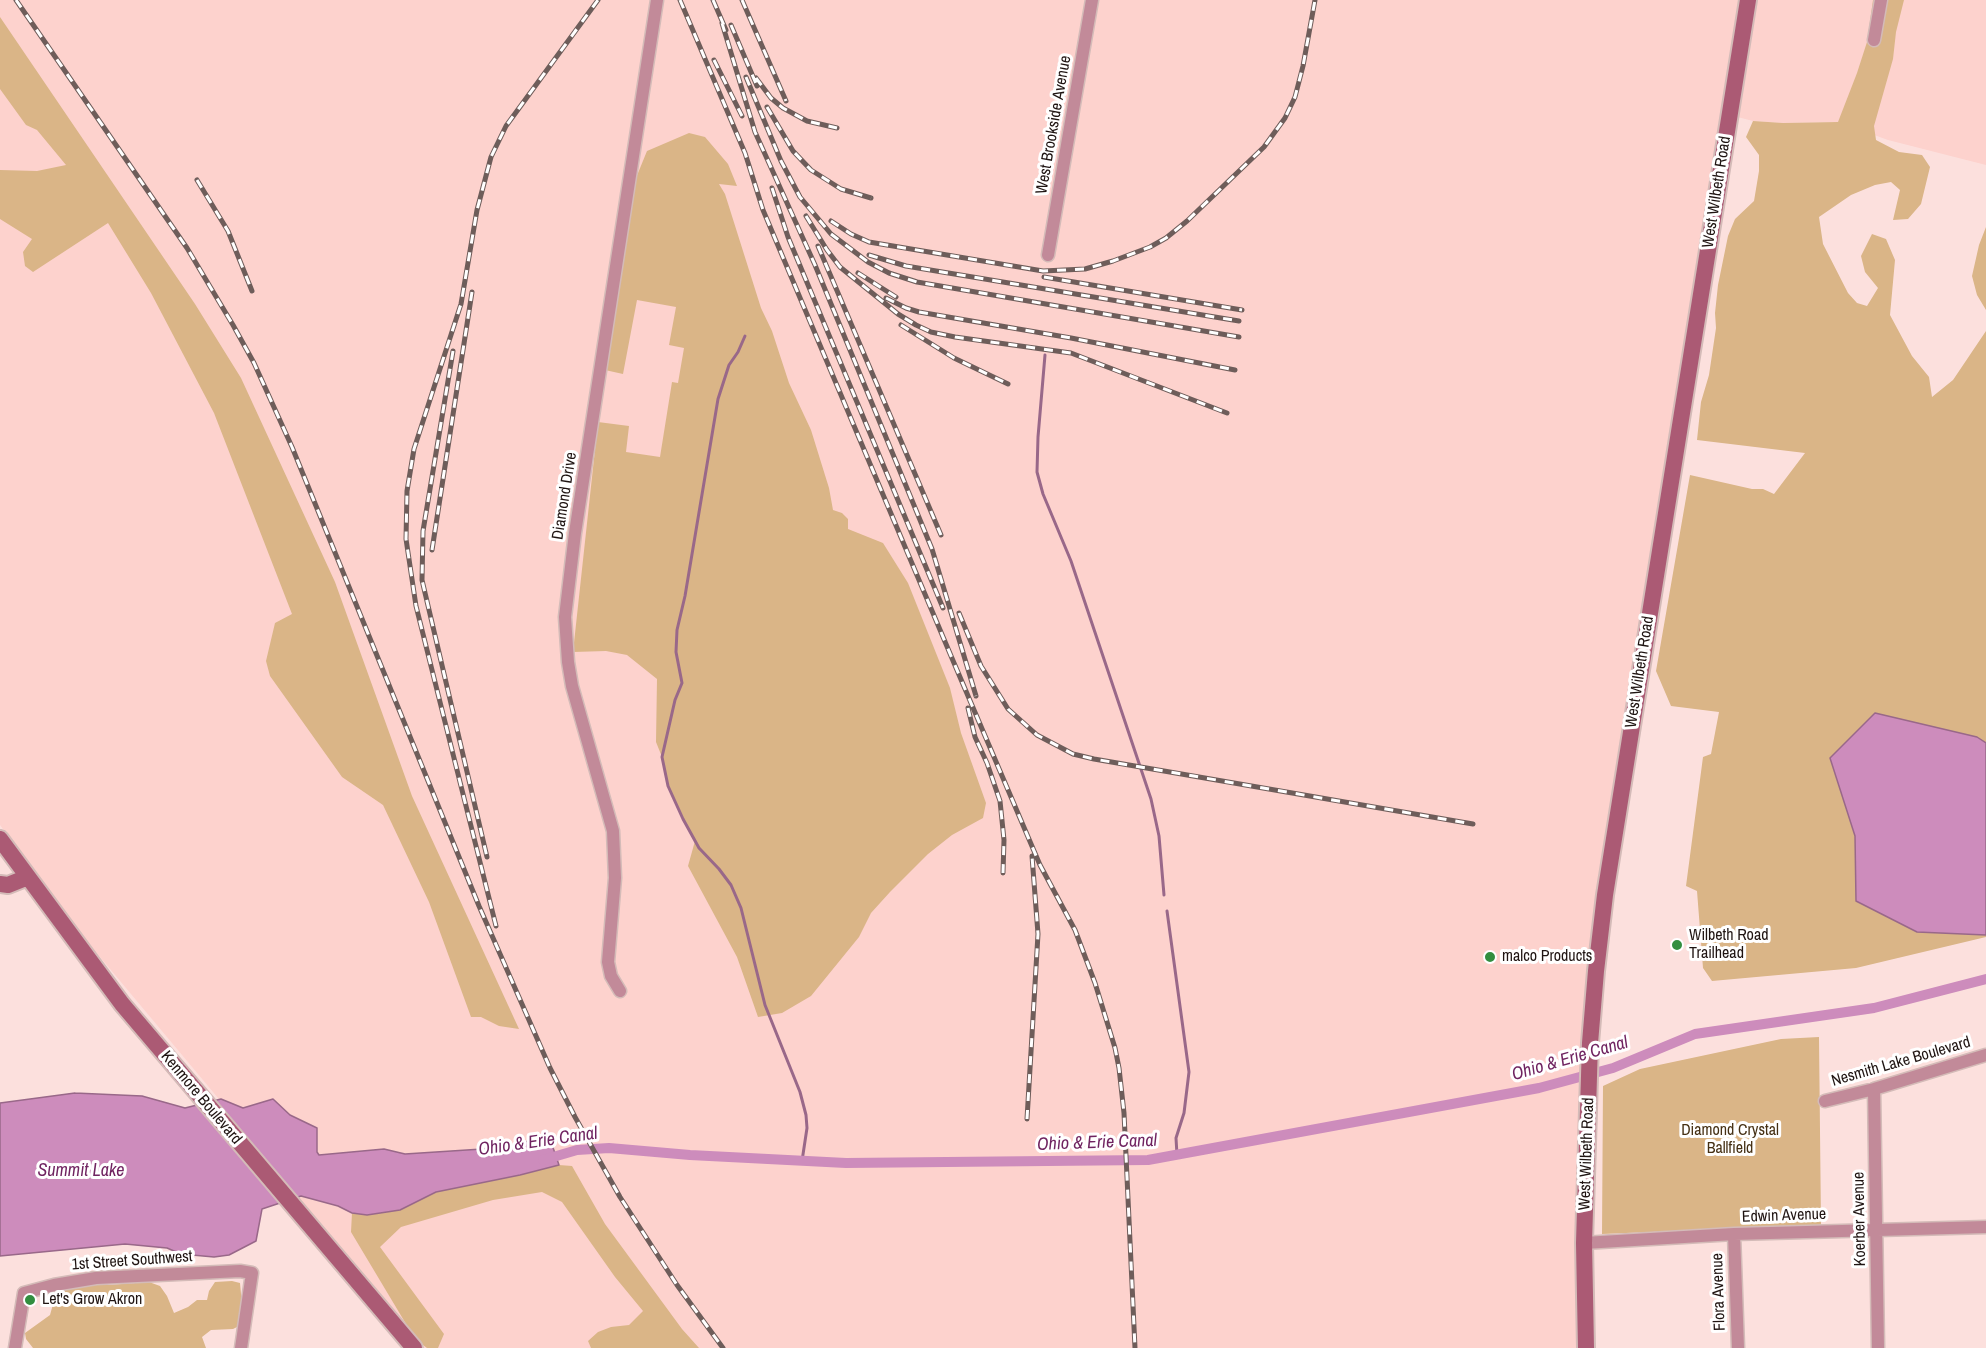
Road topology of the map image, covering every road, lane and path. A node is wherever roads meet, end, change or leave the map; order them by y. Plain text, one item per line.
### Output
1 (657, 0) edge
2 (1092, 0) edge
3 (1748, 0) edge
4 (1881, 0) edge
5 (1874, 40) dead end
6 (1048, 255) dead end
7 (0, 839) edge
8 (28, 877) junction
9 (0, 884) edge
10 (621, 991) dead end
11 (1986, 1054) edge
12 (1874, 1089) junction
13 (1825, 1101) dead end
14 (1986, 1227) edge
15 (1877, 1229) junction
16 (1734, 1234) junction
17 (1584, 1243) junction
18 (15, 1348) edge
19 (241, 1348) edge
20 (414, 1348) edge
21 (1586, 1348) edge
22 (1738, 1348) edge
23 (1878, 1348) edge

1 - 10 street, Diamond Drive
2 - 6 street, West Brookside Avenue
3 - 17 main road, West Wilbeth Road
4 - 5 street
7 - 8 main road, Kenmore Boulevard
8 - 9 main road
8 - 20 main road, Kenmore Boulevard
11 - 12 street, Nesmith Lake Boulevard
12 - 13 street, Nesmith Lake Boulevard
12 - 15 street, Koerber Avenue
14 - 15 street, Edwin Avenue
15 - 16 street, Edwin Avenue
15 - 23 street, Koerber Avenue
16 - 17 street, Edwin Avenue
16 - 22 street, Flora Avenue
17 - 21 main road, West Wilbeth Road
18 - 19 street, 1st Street Southwest

